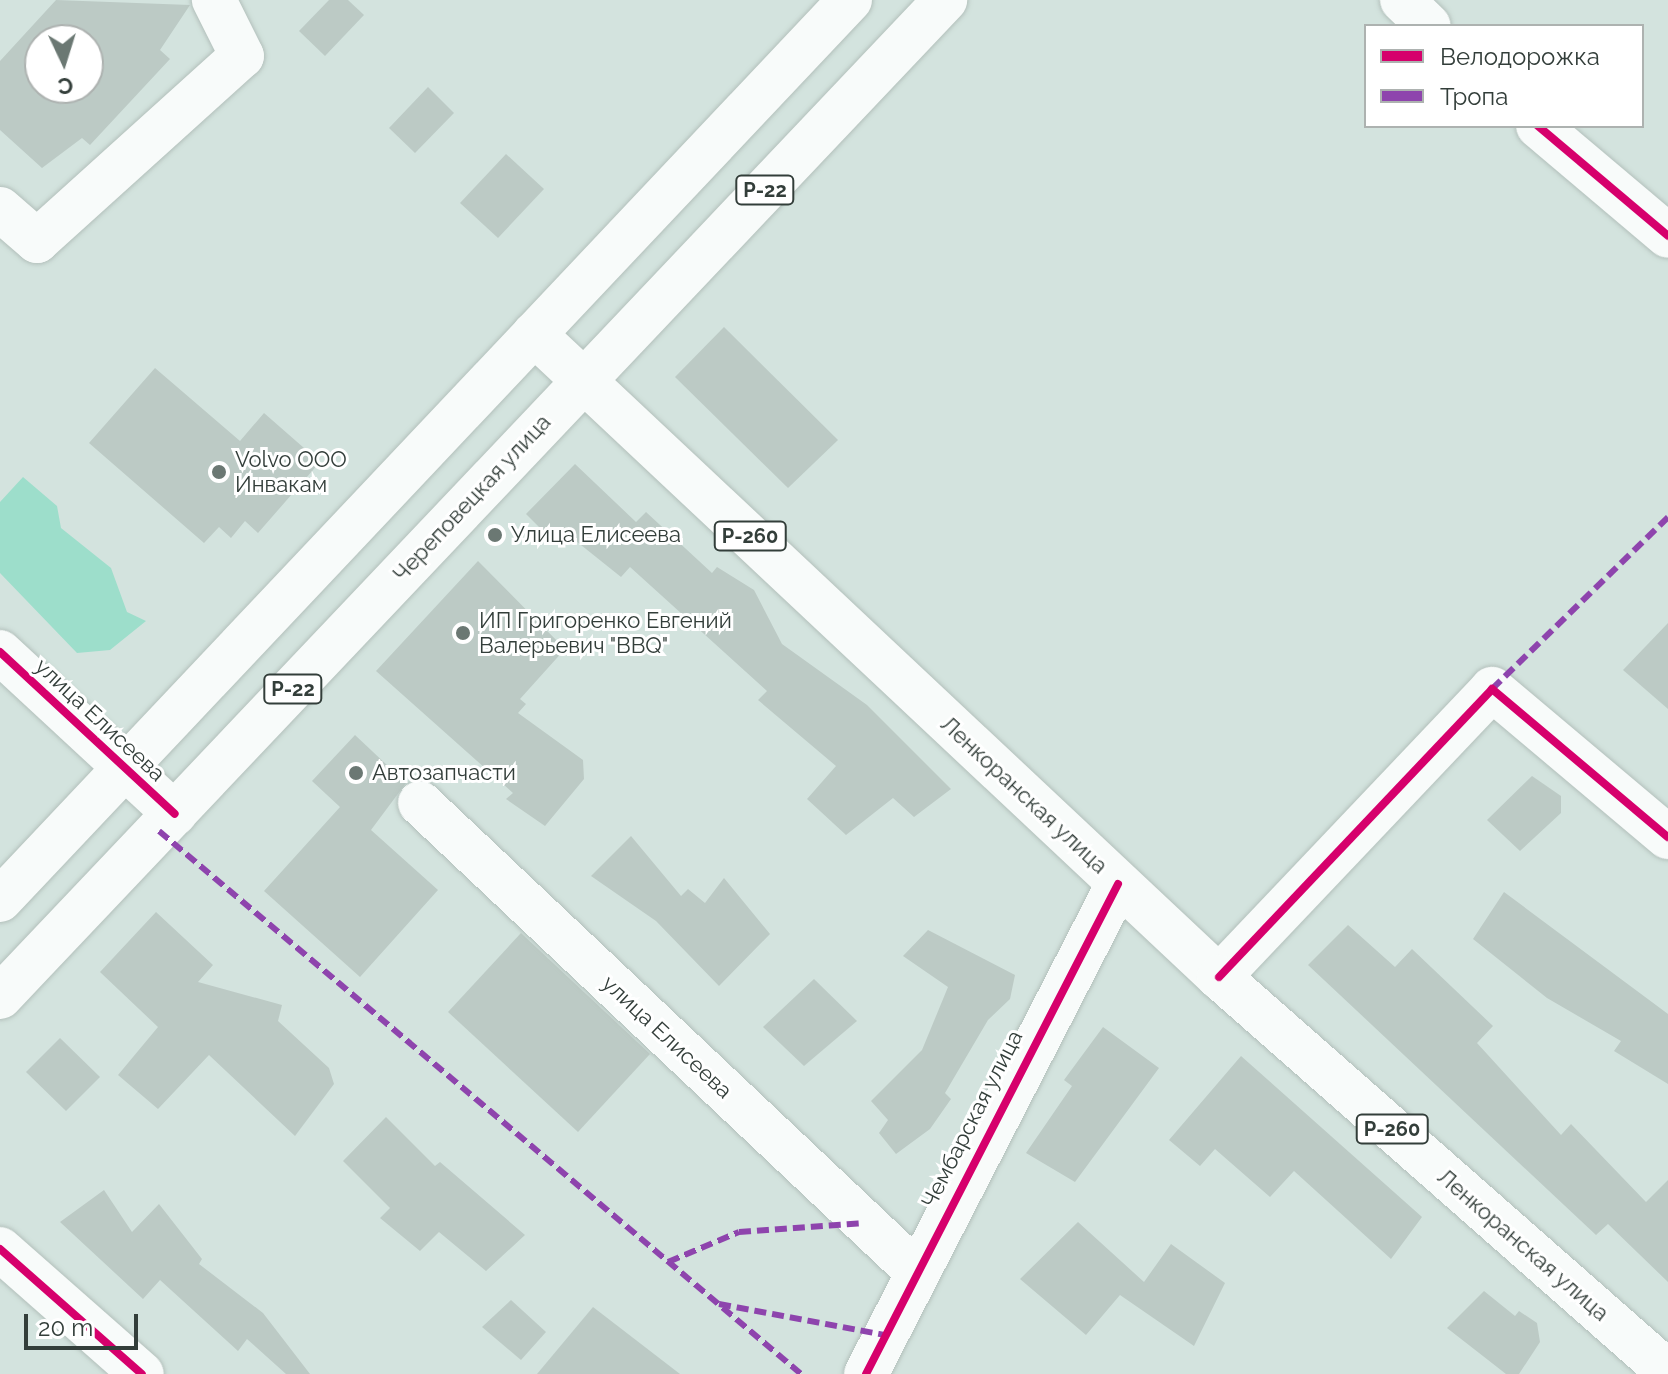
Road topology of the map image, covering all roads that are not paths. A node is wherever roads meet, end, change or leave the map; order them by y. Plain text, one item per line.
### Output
1 (214, 0) edge
2 (945, 0) edge
3 (1402, 0) edge
4 (829, 8) edge
5 (1427, 24) edge
6 (1540, 128) edge
7 (0, 209) edge
8 (1668, 236) edge
9 (534, 334) junction
10 (584, 379) junction
11 (0, 652) edge
12 (126, 768) junction
13 (420, 803) dead end
14 (175, 814) junction
15 (1668, 837) edge
16 (1118, 884) junction
17 (0, 900) edge
18 (1219, 977) junction
19 (0, 997) edge
20 (0, 1249) edge
21 (915, 1270) junction
22 (1668, 1372) edge
23 (142, 1374) edge
24 (866, 1374) edge

1 - 7 main road
2 - 10 main road, Череповецкая улица / Р-22
3 - 5 main road
4 - 9 main road
6 - 8 main road
9 - 10 main road, Ленкоранская улица
9 - 12 main road
10 - 14 main road, Череповецкая улица / Р-22
10 - 16 main road, Ленкоранская улица / Р-260
11 - 12 main road, улица Елисеева
12 - 14 main road, улица Елисеева
12 - 17 main road
13 - 21 main road, улица Елисеева
14 - 19 main road, Череповецкая улица / Р-22
15 - 18 main road
16 - 18 main road, Ленкоранская улица / Р-260
16 - 21 main road, Чембарская улица
18 - 22 main road, Ленкоранская улица / Р-260
20 - 23 main road
21 - 24 main road, Чембарская улица

